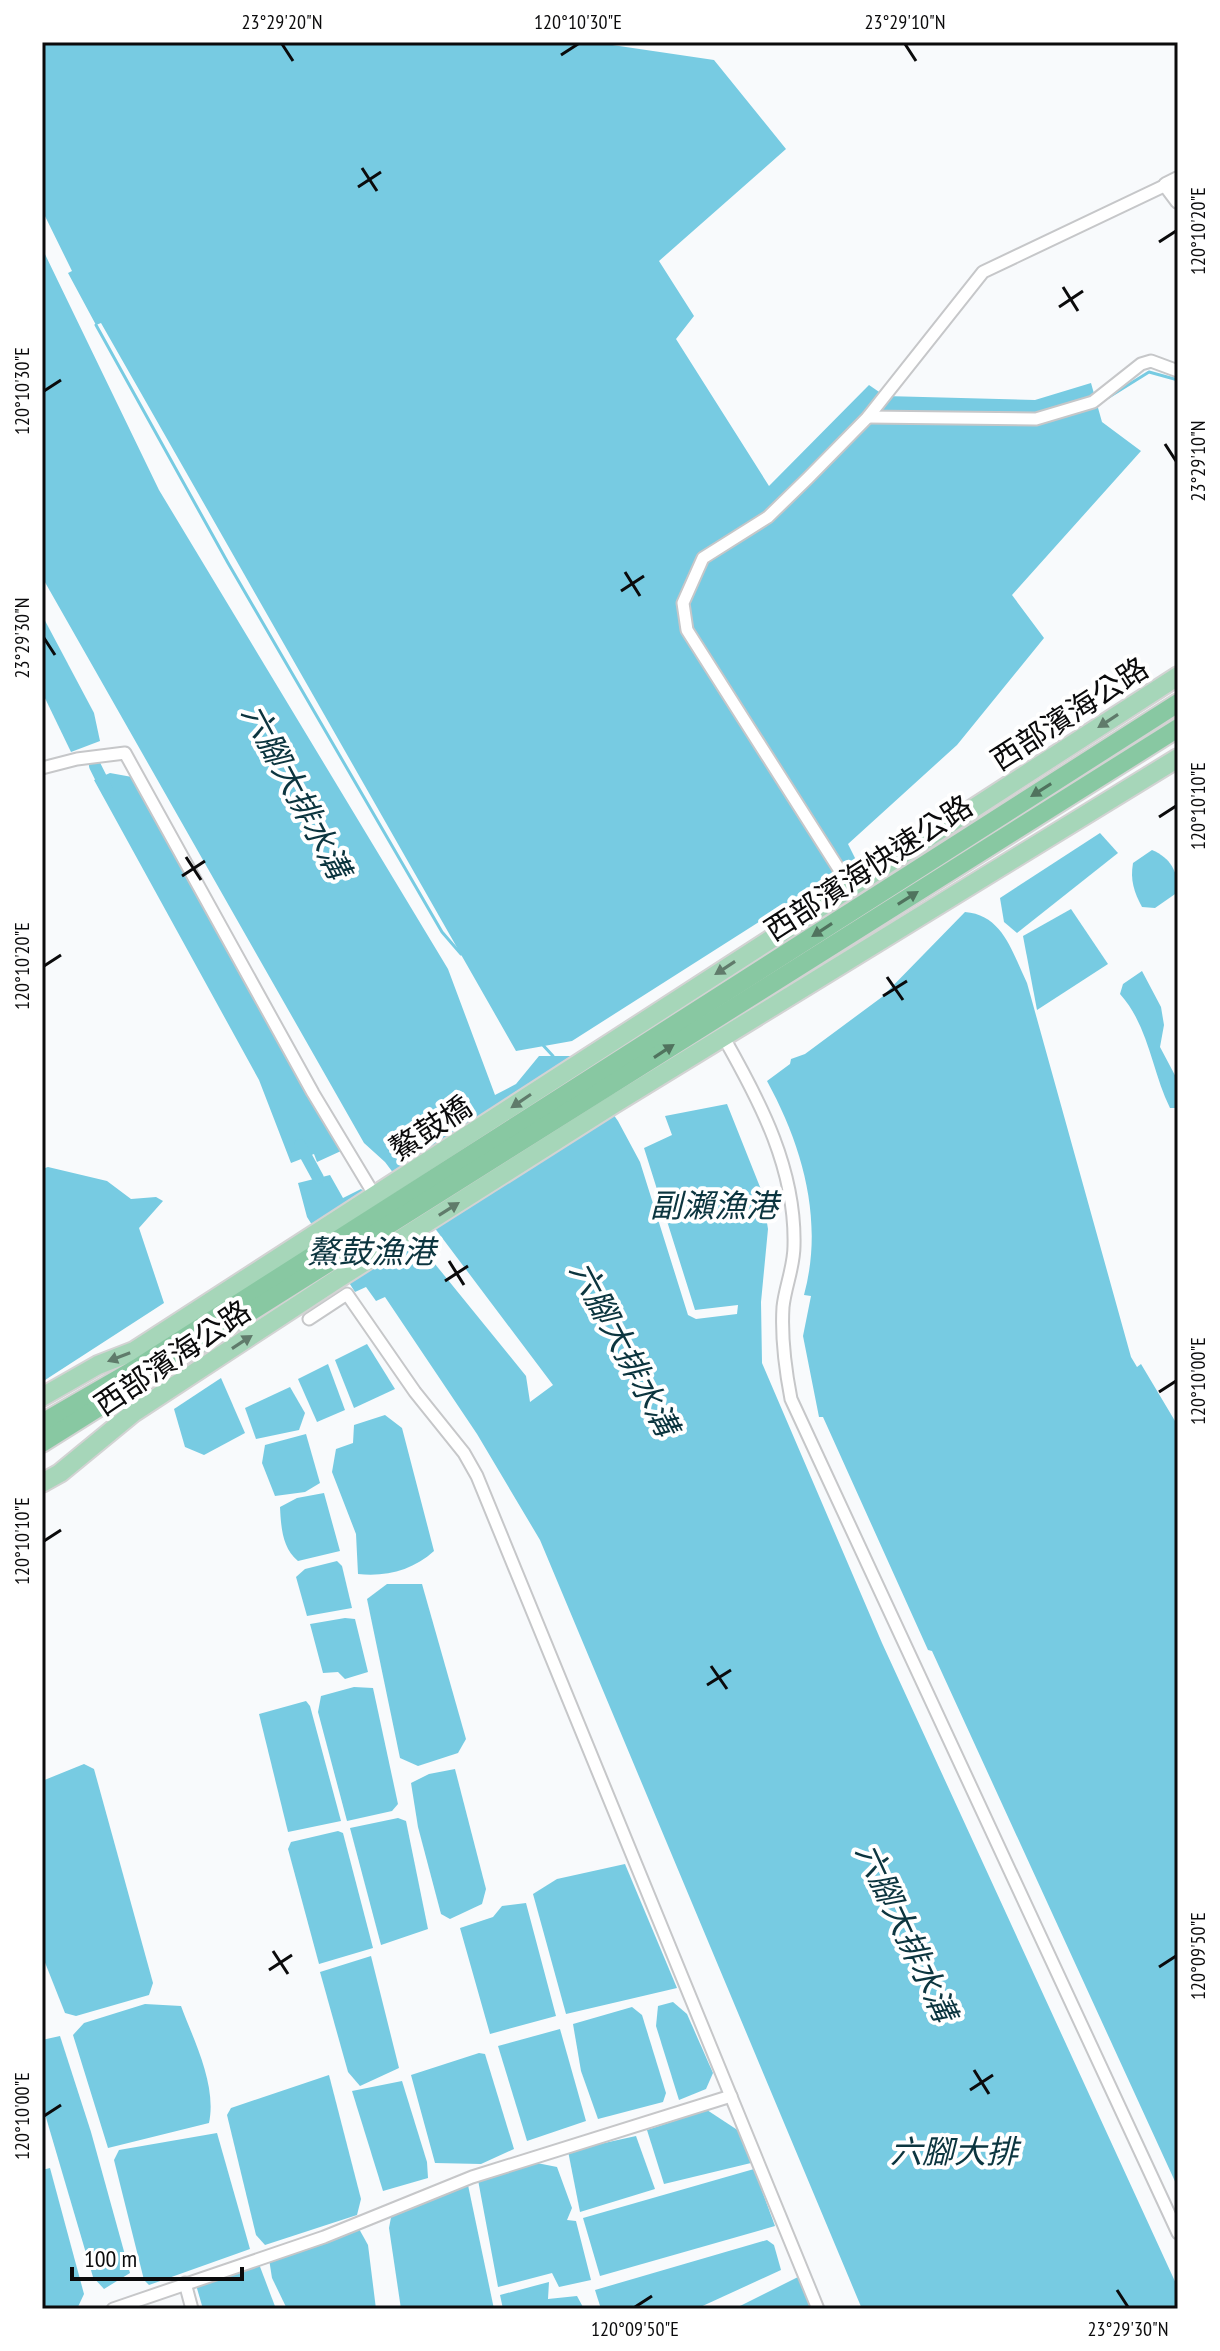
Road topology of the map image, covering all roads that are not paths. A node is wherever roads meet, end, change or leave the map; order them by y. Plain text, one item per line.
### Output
1 (1172, 182) edge
2 (1178, 201) edge
3 (1178, 371) edge
4 (868, 417) junction
5 (1176, 676) edge
6 (1178, 703) edge
7 (1178, 728) edge
8 (1178, 758) edge
9 (42, 768) edge
10 (851, 888) junction
11 (724, 1038) junction
12 (586, 1057) joint
13 (600, 1092) junction
14 (375, 1196) junction
15 (321, 1259) junction
16 (309, 1319) dead end
17 (42, 1397) edge
18 (42, 1423) edge
19 (42, 1443) edge
20 (42, 1483) edge
21 (731, 2096) junction
22 (1178, 2233) edge
23 (185, 2283) junction
24 (113, 2309) edge
25 (192, 2309) edge
26 (818, 2309) edge

1 - 2 street
1 - 4 street
3 - 4 street
4 - 10 street
5 -> 10 main road, 西部濱海公路
6 -> 13 highway, 西部濱海快速公路
13 -> 7 highway, 西部濱海快速公路
8 - 11 main road
9 - 14 street
10 -> 12 main road, 西部濱海公路
11 - 13 main road
11 - 22 street
12 -> 14 main road, 鰲鼓橋
13 - 15 highway, 鰲鼓橋
14 - 15 main road, 鰲鼓橋
15 -> 17 main road, 西部濱海公路
15 - 18 highway
15 - 19 highway
20 -> 15 main road, 西部濱海公路
16 - 21 street
21 - 23 street
21 - 26 street
23 - 24 street
23 - 25 street

